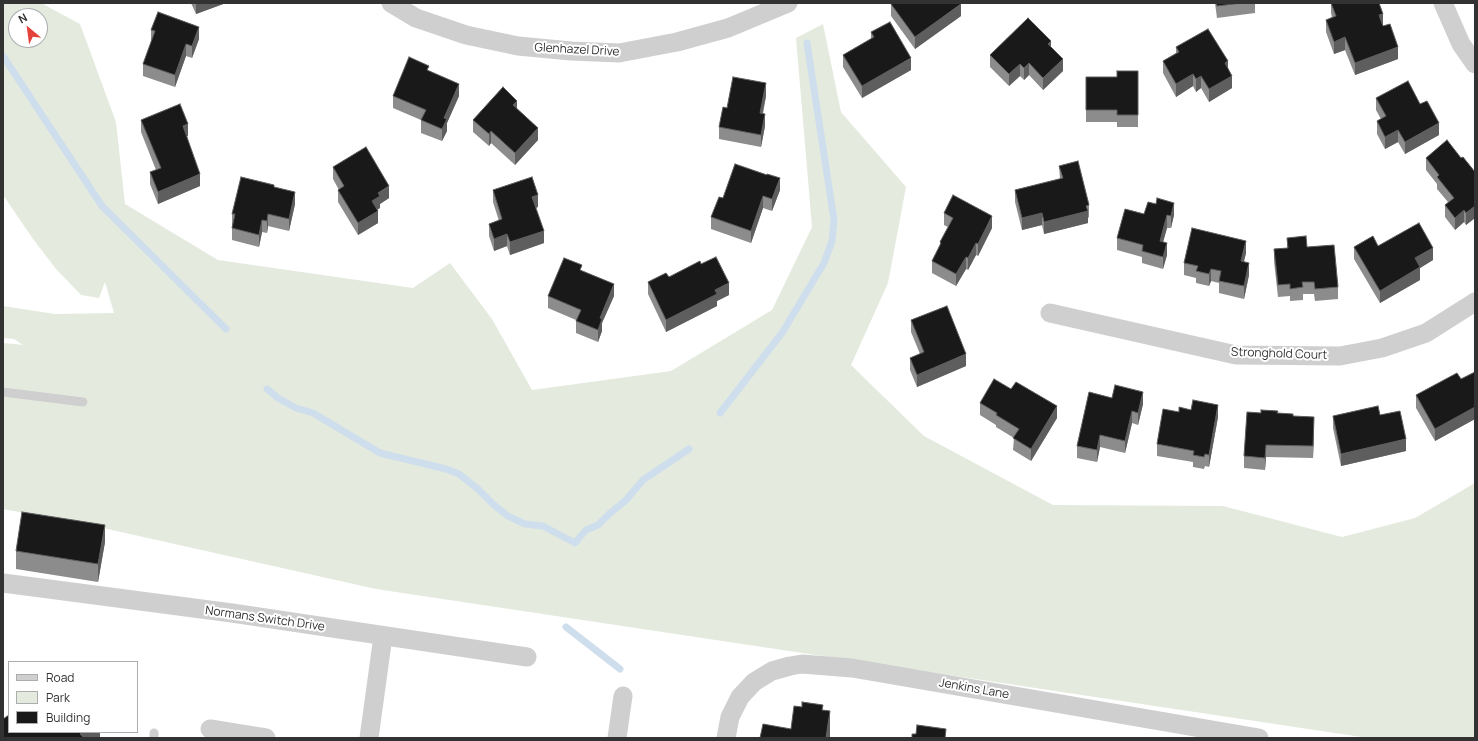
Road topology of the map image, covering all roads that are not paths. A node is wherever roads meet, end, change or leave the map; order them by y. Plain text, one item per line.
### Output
1 (391, 3) edge
2 (788, 3) edge
3 (1443, 3) edge
4 (1475, 64) edge
5 (1475, 302) edge
6 (1050, 313) dead end
7 (3, 392) edge
8 (82, 402) dead end
9 (3, 583) edge
10 (383, 636) junction
11 (527, 657) dead end
12 (623, 696) dead end
13 (210, 729) dead end
14 (266, 738) edge
15 (369, 738) edge
16 (617, 738) edge
17 (726, 738) edge
18 (1259, 738) edge

1 - 2 street, Glenhazel Drive
3 - 4 street
5 - 6 street, Stronghold Court
7 - 8 lane
9 - 10 street, Normans Switch Drive
10 - 11 street, Normans Switch Drive
10 - 15 street
12 - 16 street
13 - 14 street
17 - 18 street, Jenkins Lane

